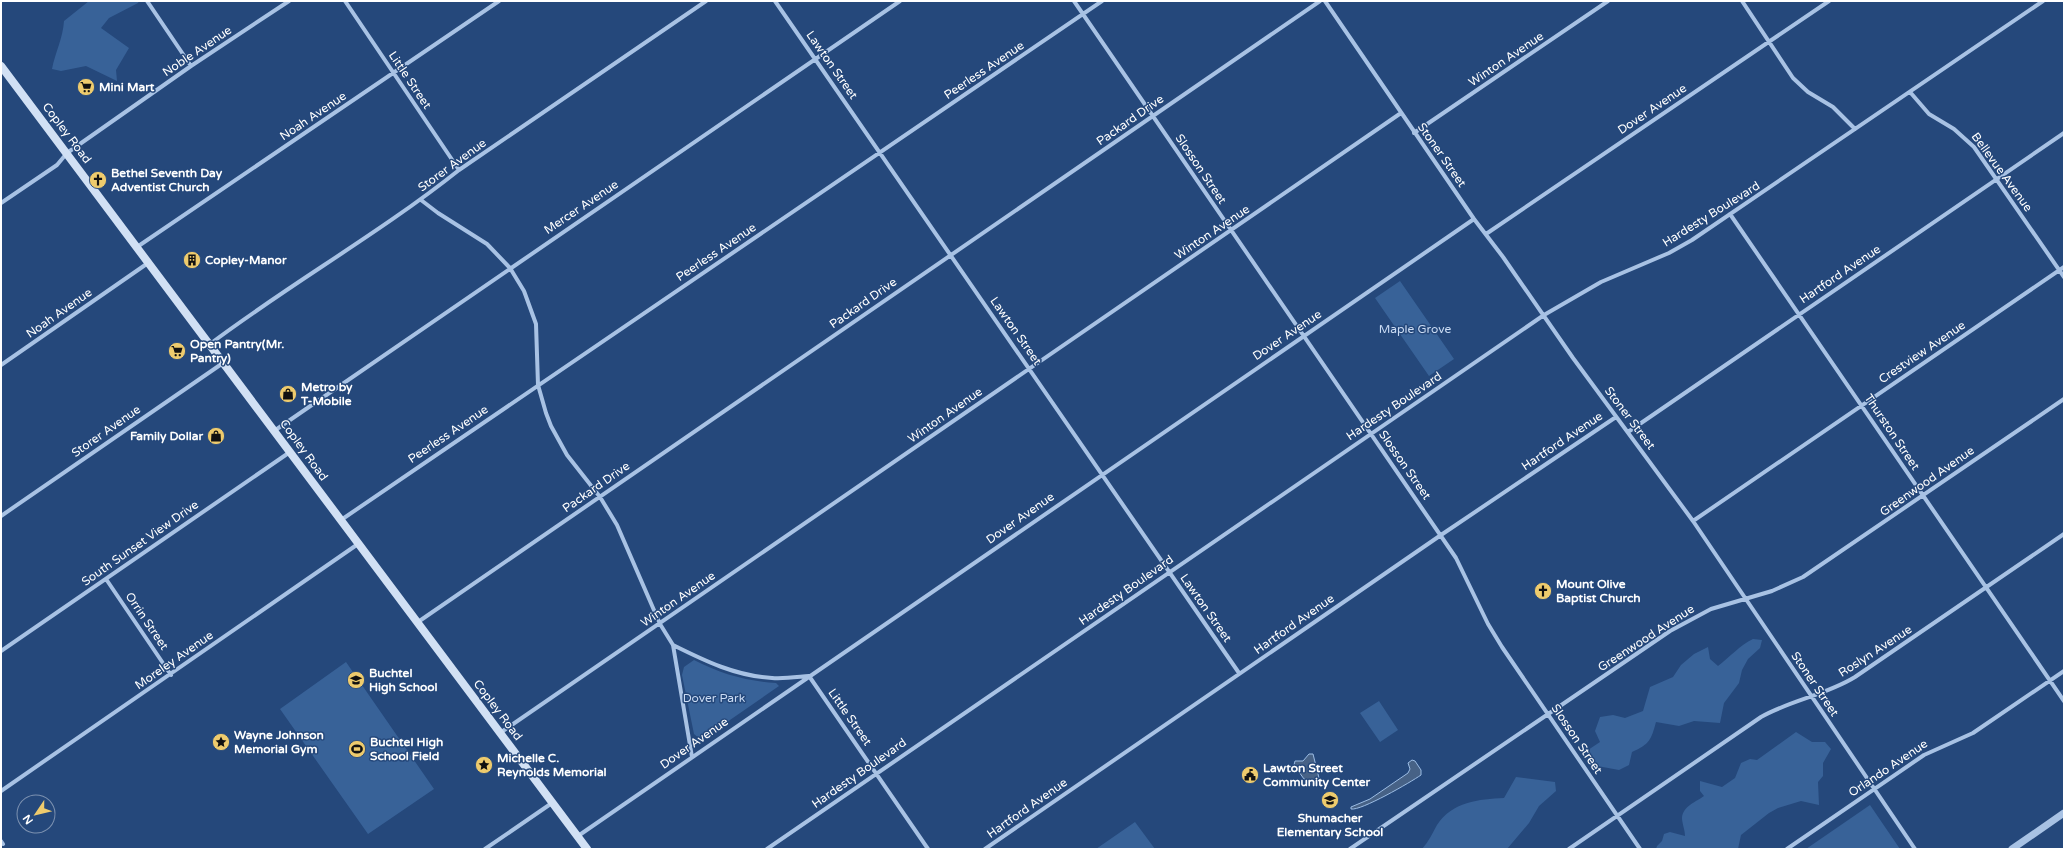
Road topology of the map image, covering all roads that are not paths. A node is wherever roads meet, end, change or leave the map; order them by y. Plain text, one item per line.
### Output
1 (147, 1) edge
2 (289, 1) edge
3 (345, 1) edge
4 (499, 1) edge
5 (706, 1) edge
6 (776, 1) edge
7 (900, 1) edge
8 (1074, 1) edge
9 (1102, 1) edge
10 (1320, 1) edge
11 (1325, 1) edge
12 (1608, 1) edge
13 (1742, 1) edge
14 (1829, 1) edge
15 (2043, 1) edge
16 (1083, 14) junction
17 (1768, 43) junction
18 (815, 59) junction
19 (1, 66) edge
20 (191, 66) junction
21 (394, 73) junction
22 (1910, 92) junction
23 (1401, 113) junction
24 (1153, 116) junction
25 (1855, 129) junction
26 (1414, 133) junction
27 (2064, 133) edge
28 (67, 153) junction
29 (880, 153) junction
30 (459, 170) junction
31 (1997, 179) junction
32 (421, 200) junction
33 (1, 203) edge
34 (1730, 214) junction
35 (1474, 219) junction
36 (1231, 231) junction
37 (1486, 234) junction
38 (137, 248) junction
39 (951, 255) junction
40 (148, 263) junction
41 (2064, 267) edge
42 (510, 268) junction
43 (2059, 270) junction
44 (2064, 277) edge
45 (1798, 314) junction
46 (1544, 315) junction
47 (1303, 335) junction
48 (210, 344) junction
49 (223, 363) junction
50 (1, 365) edge
51 (1030, 369) junction
52 (538, 385) junction
53 (2064, 399) edge
54 (1862, 405) junction
55 (1616, 417) junction
56 (274, 431) junction
57 (1628, 432) junction
58 (1371, 434) junction
59 (290, 452) junction
60 (1102, 474) junction
61 (1923, 495) junction
62 (600, 497) junction
63 (1, 516) edge
64 (341, 520) junction
65 (1693, 521) junction
66 (2064, 534) edge
67 (1441, 535) junction
68 (358, 544) junction
69 (1169, 572) junction
70 (106, 579) junction
71 (1986, 587) junction
72 (1744, 599) junction
73 (418, 622) junction
74 (660, 624) junction
75 (673, 646) junction
76 (1, 651) edge
77 (2064, 671) edge
78 (1239, 674) junction
79 (171, 675) junction
80 (809, 676) junction
81 (2050, 681) junction
82 (1810, 696) junction
83 (2064, 701) edge
84 (1548, 715) junction
85 (500, 733) junction
86 (692, 757) junction
87 (877, 774) junction
88 (1874, 789) junction
89 (1, 791) edge
90 (552, 803) junction
91 (2064, 813) edge
92 (1617, 816) junction
93 (578, 836) junction
94 (1356, 845) junction
95 (485, 849) edge
96 (587, 849) edge
97 (767, 849) edge
98 (928, 849) edge
99 (985, 849) edge
100 (1350, 849) edge
101 (1359, 849) edge
102 (1569, 849) edge
103 (1640, 849) edge
104 (1787, 849) edge
105 (1915, 849) edge
106 (2012, 849) edge

1 - 20 street
2 - 20 street, Noble Avenue
3 - 21 street, Little Street
4 - 21 street, Noah Avenue
5 - 30 street, Storer Avenue
6 - 18 street, Lawton Street
7 - 18 street, Mercer Avenue
8 - 16 street, Slosson Street
9 - 16 street, Peerless Avenue
10 - 24 street, Packard Drive
11 - 23 street, Stoner Street
12 - 26 street, Winton Avenue
13 - 17 street
14 - 17 street, Dover Avenue
15 - 22 street, Hardesty Boulevard
16 - 24 street, Slosson Street
16 - 29 street, Peerless Avenue
17 - 25 street
17 - 37 street, Dover Avenue
18 - 29 street, Lawton Street
18 - 42 street, Mercer Avenue
19 - 28 main road, Copley Road
20 - 28 street, Noble Avenue
21 - 30 street, Little Street
21 - 38 street, Noah Avenue
22 - 25 street, Hardesty Boulevard
22 - 31 street, Bellevue Avenue
23 - 26 street, Stoner Street
23 - 36 street, Winton Avenue
24 - 36 street, Slosson Street
24 - 39 street, Packard Drive
25 - 34 street, Hardesty Boulevard
26 - 35 street, Stoner Street
27 - 31 street, Hartford Avenue
28 - 33 street, Noble Avenue
28 - 38 main road, Copley Road
29 - 39 street, Lawton Street
29 - 52 street, Peerless Avenue
30 - 32 street, Storer Avenue
31 - 43 street, Bellevue Avenue
31 - 45 street, Hartford Avenue
32 - 42 street
32 - 48 street, Storer Avenue
34 - 45 street, Thurston Street
34 - 46 street, Hardesty Boulevard
35 - 37 street, Stoner Street
35 - 47 street, Dover Avenue
36 - 47 street, Slosson Street
36 - 51 street, Winton Avenue
37 - 46 street, Stoner Street
38 - 40 main road, Copley Road
39 - 51 street, Lawton Street
39 - 62 street, Packard Drive
40 - 48 main road, Copley Road
40 - 50 street, Noah Avenue
41 - 43 street, Crestview Avenue
42 - 52 street
42 - 56 street, Mercer Avenue
43 - 44 street, Bellevue Avenue
43 - 54 street, Crestview Avenue
45 - 54 street, Thurston Street
45 - 57 street, Hartford Avenue
46 - 55 street, Stoner Street
46 - 58 street, Hardesty Boulevard
47 - 58 street, Slosson Street
47 - 60 street, Dover Avenue
48 - 49 main road, Copley Road
49 - 56 main road, Copley Road
49 - 63 street, Storer Avenue
51 - 60 street, Lawton Street
51 - 74 street, Winton Avenue
52 - 62 street
52 - 64 street, Peerless Avenue
53 - 61 street, Greenwood Avenue
54 - 61 street, Thurston Street
54 - 65 street, Crestview Avenue
55 - 57 street, Stoner Street
55 - 67 street, Hartford Avenue
56 - 59 main road, Copley Road
57 - 65 street, Stoner Street
58 - 67 street, Slosson Street
58 - 69 street, Hardesty Boulevard
59 - 64 main road, Copley Road
59 - 70 street, South Sunset View Drive
60 - 69 street, Lawton Street
60 - 80 street, Dover Avenue
61 - 71 street, Thurston Street
61 - 72 street, Greenwood Avenue
62 - 73 street, Packard Drive
62 - 74 street
64 - 68 main road, Copley Road
65 - 72 street, Stoner Street
66 - 71 street, Roslyn Avenue
67 - 78 street, Hartford Avenue
67 - 84 street, Slosson Street
68 - 73 main road, Copley Road
68 - 79 street, Moreley Avenue
69 - 78 street, Lawton Street
69 - 87 street, Hardesty Boulevard
70 - 76 street, South Sunset View Drive
70 - 79 street, Orrin Street
71 - 81 street, Thurston Street
71 - 82 street, Roslyn Avenue
72 - 82 street, Stoner Street
72 - 84 street, Greenwood Avenue
73 - 85 main road, Copley Road
74 - 75 street
74 - 85 street, Winton Avenue
75 - 80 street
75 - 86 street
77 - 81 street, Orlando Avenue
78 - 99 street, Hartford Avenue
79 - 89 street, Moreley Avenue
80 - 86 street, Dover Avenue
80 - 87 street, Little Street
81 - 83 street, Thurston Street
81 - 88 street, Orlando Avenue
82 - 88 street, Stoner Street
82 - 92 street, Roslyn Avenue
84 - 92 street, Slosson Street
84 - 94 street, Greenwood Avenue
85 - 90 main road, Copley Road
86 - 93 street, Dover Avenue
87 - 97 street, Hardesty Boulevard
87 - 98 street, Little Street
88 - 104 street, Orlando Avenue
88 - 105 street, Stoner Street
90 - 93 main road, Copley Road
90 - 95 street
91 - 106 street
92 - 102 street, Roslyn Avenue
92 - 103 street, Slosson Street
93 - 96 main road, Copley Road
94 - 100 street, Greenwood Avenue
94 - 101 street

